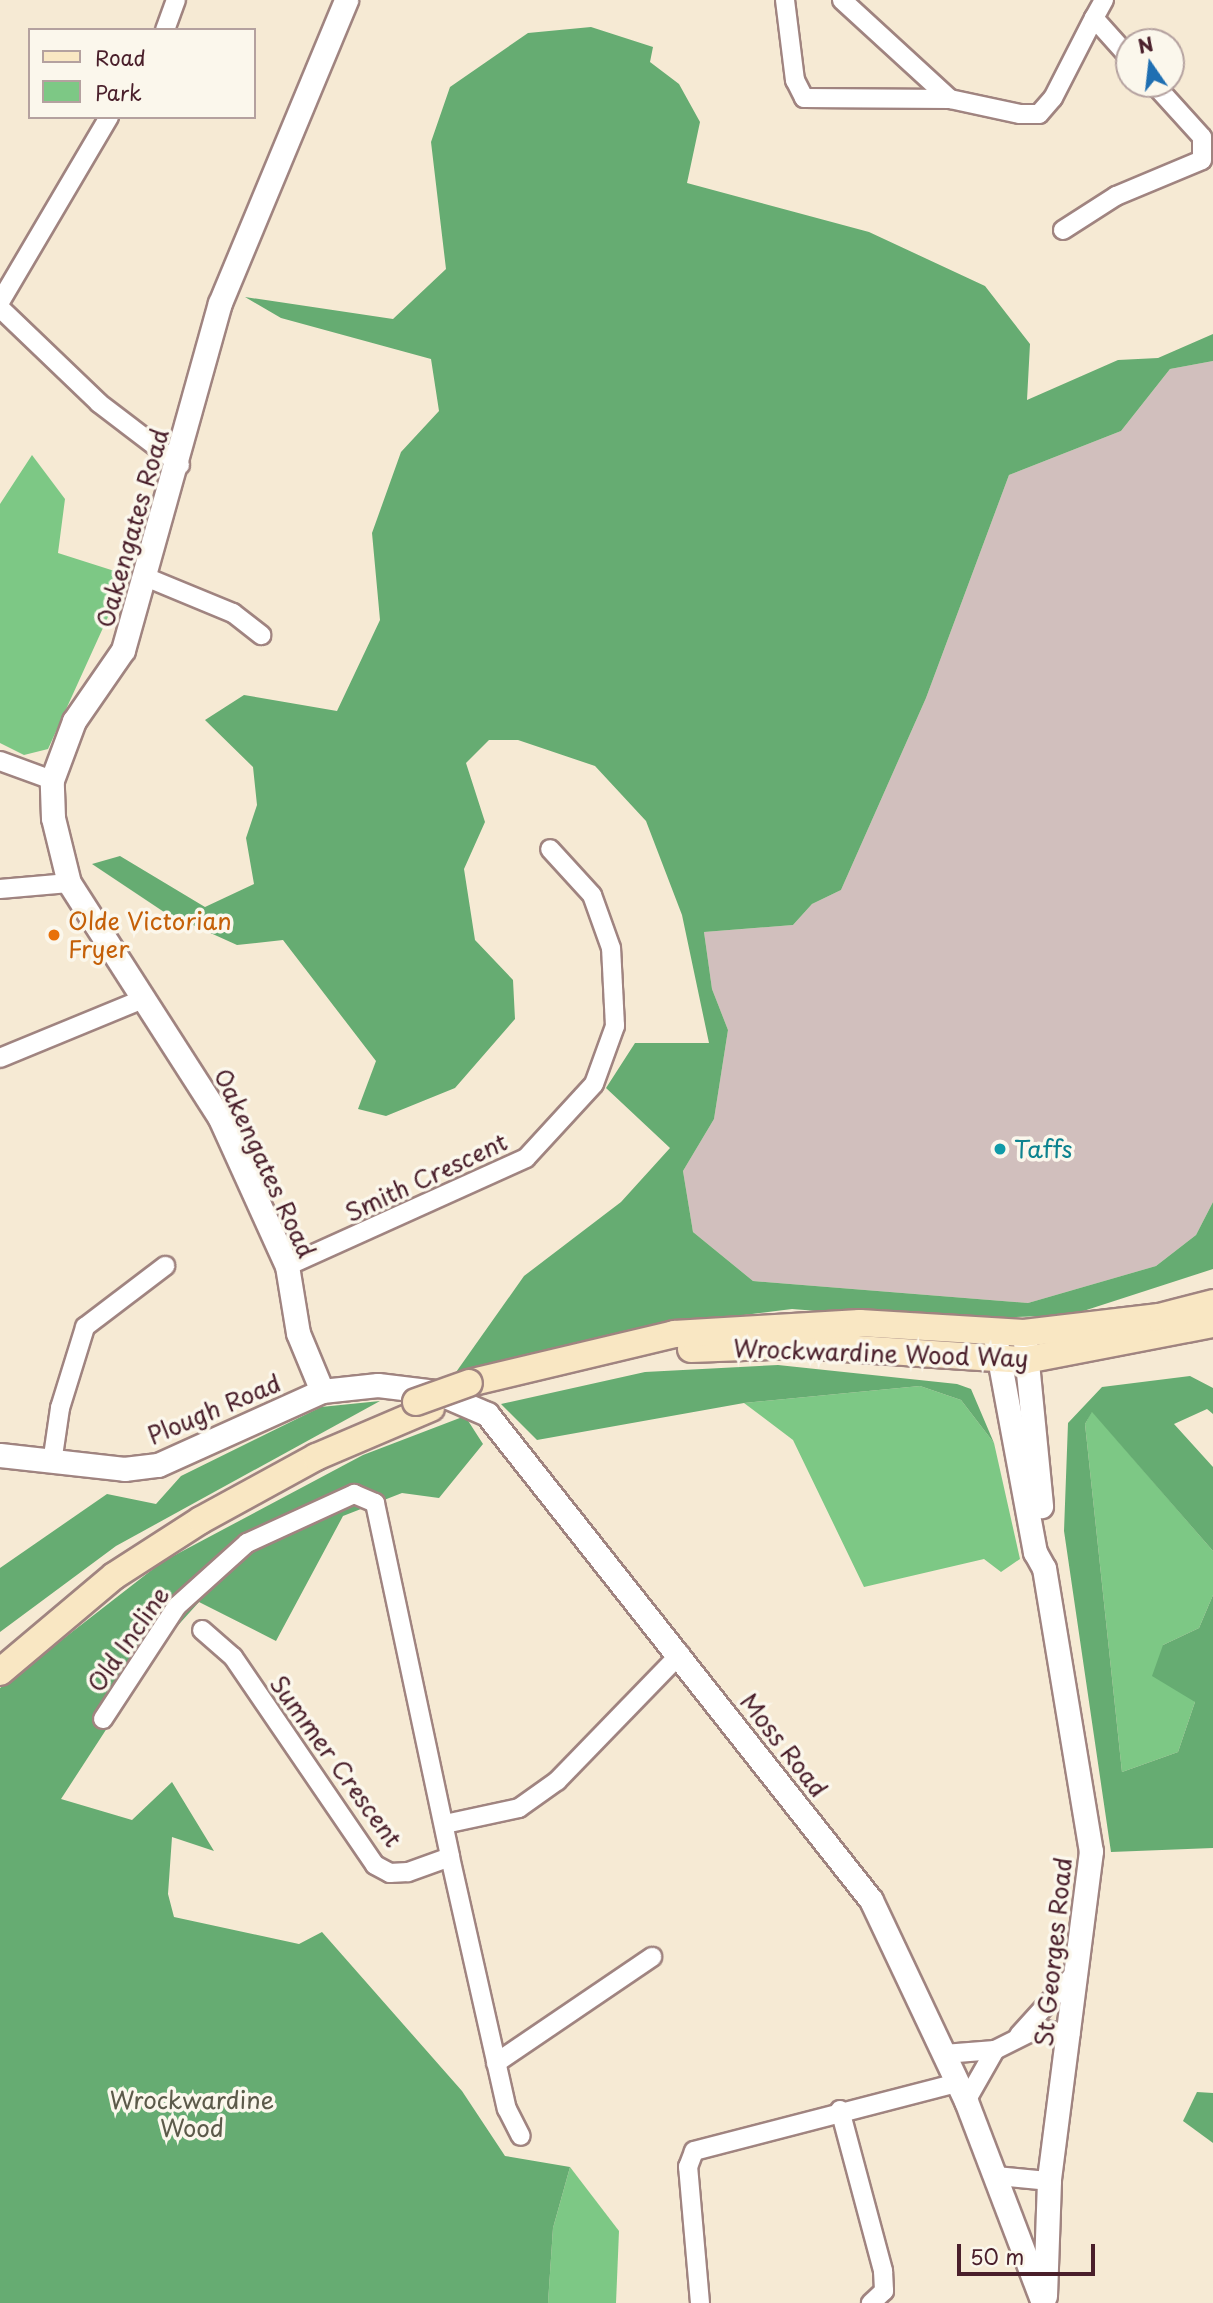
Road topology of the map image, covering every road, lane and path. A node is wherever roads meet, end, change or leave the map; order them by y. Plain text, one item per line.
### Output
1 (176, 0) edge
2 (346, 0) edge
3 (785, 0) edge
4 (842, 0) edge
5 (1104, 0) edge
6 (1094, 19) junction
7 (166, 28) edge
8 (1115, 42) edge
9 (1167, 98) edge
10 (950, 99) junction
11 (108, 119) edge
12 (1063, 230) dead end
13 (0, 302) edge
14 (0, 308) edge
15 (180, 465) junction
16 (148, 578) junction
17 (261, 635) dead end
18 (0, 761) edge
19 (52, 780) junction
20 (550, 849) dead end
21 (69, 883) junction
22 (0, 889) edge
23 (143, 999) junction
24 (0, 1058) edge
25 (165, 1266) dead end
26 (287, 1266) junction
27 (1213, 1303) edge
28 (1213, 1324) edge
29 (995, 1332) junction
30 (1024, 1333) junction
31 (997, 1360) junction
32 (1026, 1360) junction
33 (475, 1388) junction
34 (322, 1391) junction
35 (424, 1405) junction
36 (0, 1455) edge
37 (52, 1463) junction
38 (1044, 1568) junction
39 (202, 1630) dead end
40 (0, 1653) edge
41 (680, 1654) junction
42 (0, 1672) edge
43 (103, 1719) dead end
44 (445, 1824) junction
45 (450, 1857) junction
46 (652, 1957) dead end
47 (1080, 1967) junction
48 (1071, 2034) junction
49 (1016, 2037) junction
50 (995, 2050) junction
51 (944, 2054) junction
52 (496, 2063) junction
53 (962, 2092) junction
54 (841, 2110) junction
55 (521, 2136) dead end
56 (997, 2176) junction
57 (1049, 2181) junction
58 (700, 2303) edge
59 (872, 2303) edge
60 (1044, 2303) edge

1 - 7 street
2 - 15 street, Oakengates Road
3 - 10 street
4 - 10 street
5 - 6 street
6 - 8 street
6 - 10 street
9 - 12 street
11 - 13 street
14 - 15 street
15 - 16 street, Oakengates Road
16 - 17 street
16 - 19 street, Oakengates Road
18 - 19 street
19 - 21 street, Oakengates Road
20 - 26 street, Smith Crescent
21 - 22 street
21 - 23 street, Oakengates Road
23 - 24 street
23 - 26 street, Oakengates Road
25 - 37 street
26 - 34 street, Oakengates Road
27 - 30 main road, Wrockwardine Wood Way
28 - 32 main road, Wrockwardine Wood Way
29 - 30 main road, Wrockwardine Wood Way
29 - 31 street, St Georges Road
29 - 33 main road, Wrockwardine Wood Way
30 - 32 street, St Georges Road
31 - 32 main road, Wrockwardine Wood Way
31 - 33 main road, Wrockwardine Wood Way
31 - 38 street, St Georges Road
32 - 38 street, St Georges Road
33 - 35 main road, Wrockwardine Wood Way, bridge
34 - 37 street, Plough Road
34 - 41 street, Moss Road
35 - 40 main road, Wrockwardine Wood Way
35 - 42 main road, Wrockwardine Wood Way
36 - 37 street, Plough Road
38 - 47 street, St Georges Road
39 - 45 street, Summer Crescent
41 - 44 street
41 - 51 street, Moss Road
43 - 44 street, Old Incline
44 - 45 street
45 - 52 street
46 - 52 street
47 - 48 street, St Georges Road
47 - 49 street
48 - 49 street
48 - 57 street, St Georges Road
49 - 50 street
50 - 51 street
50 - 53 street
51 - 53 street, Moss Road
52 - 55 street
53 - 54 street
53 - 56 street, Moss Road
54 - 58 street
54 - 59 street
56 - 57 street
56 - 60 street, Moss Road
57 - 60 street, St Georges Road

